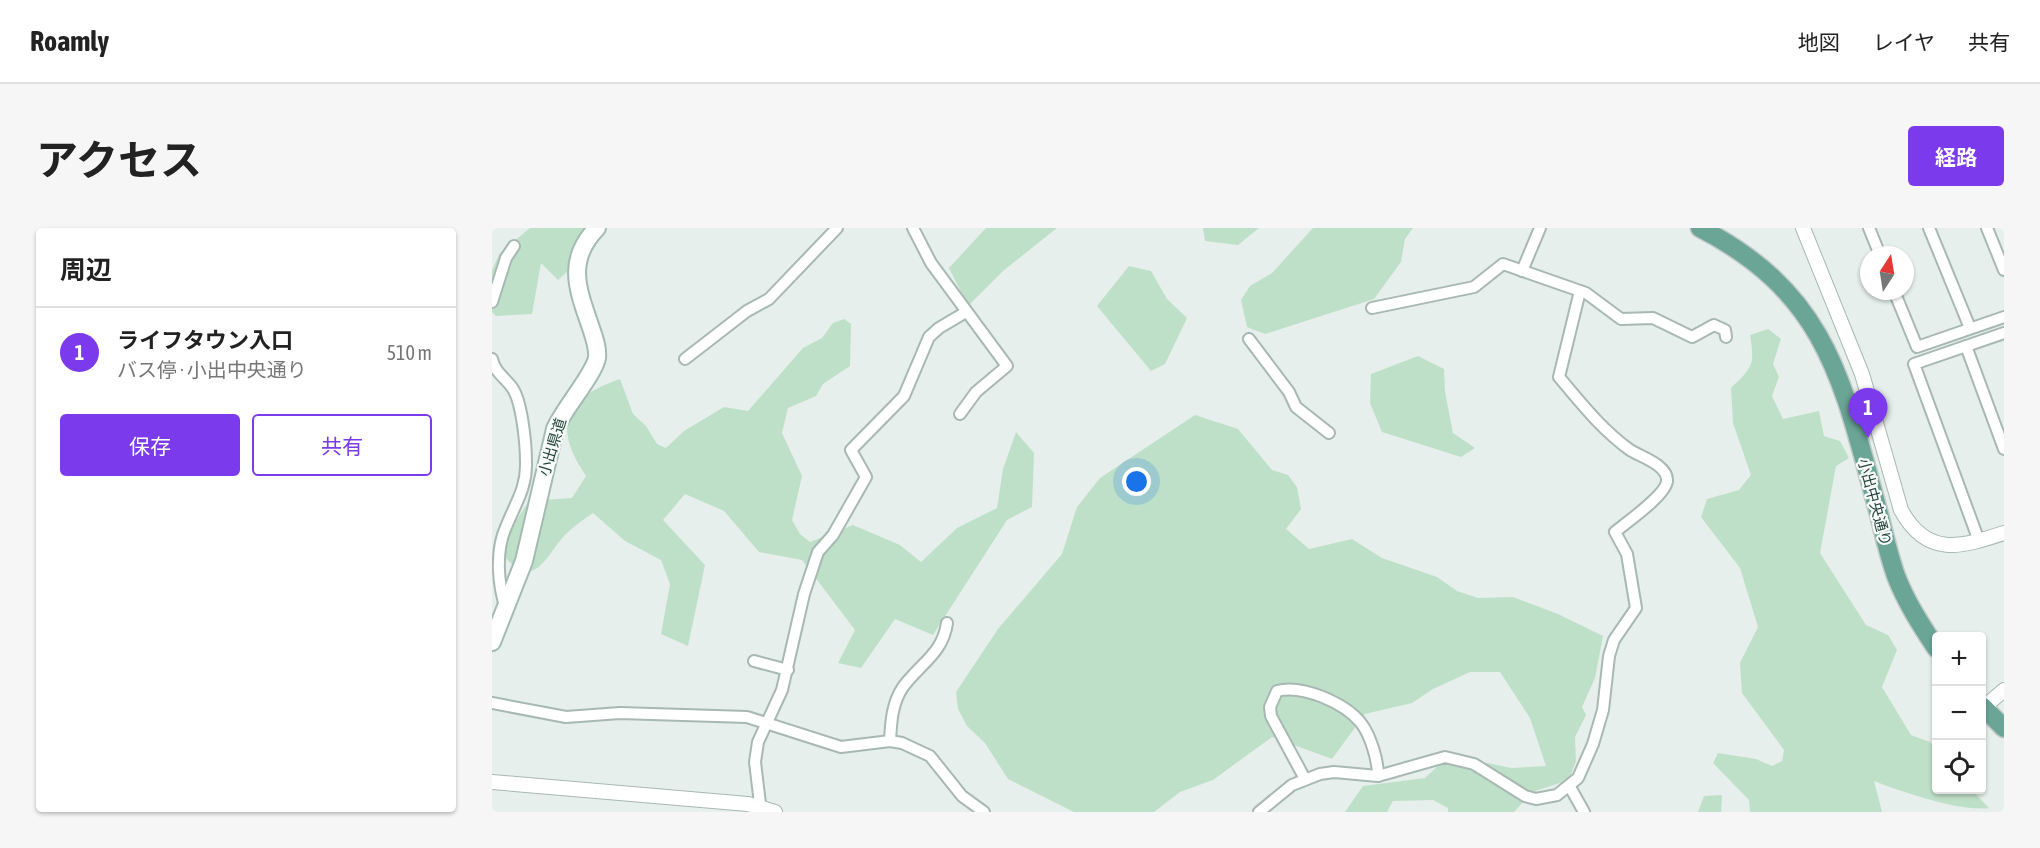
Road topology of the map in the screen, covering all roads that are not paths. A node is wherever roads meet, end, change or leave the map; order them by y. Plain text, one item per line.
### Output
1 (597, 228) edge
2 (837, 228) edge
3 (914, 228) edge
4 (1540, 228) edge
5 (1803, 228) edge
6 (1869, 228) edge
7 (1929, 228) edge
8 (1987, 228) edge
9 (1703, 229) edge
10 (514, 246) dead end
11 (1876, 246) edge
12 (2004, 270) edge
13 (1522, 271) junction
14 (1580, 291) junction
15 (1898, 300) edge
16 (492, 302) edge
17 (1372, 308) dead end
18 (966, 312) junction
19 (2004, 317) edge
20 (1970, 328) junction
21 (2004, 333) edge
22 (1726, 337) dead end
23 (1249, 339) dead end
24 (1966, 346) junction
25 (492, 359) edge
26 (685, 359) dead end
27 (960, 414) dead end
28 (1329, 433) dead end
29 (2004, 449) edge
30 (2004, 533) edge
31 (1979, 541) junction
32 (506, 609) junction
33 (947, 623) dead end
34 (492, 642) edge
35 (1932, 642) edge
36 (754, 661) dead end
37 (788, 670) junction
38 (2004, 690) edge
39 (492, 703) edge
40 (1986, 704) edge
41 (1986, 711) edge
42 (768, 724) junction
43 (2004, 729) edge
44 (890, 741) junction
45 (1378, 776) junction
46 (1305, 779) junction
47 (492, 782) edge
48 (1570, 787) junction
49 (761, 809) edge
50 (775, 812) edge
51 (984, 812) edge
52 (1259, 812) edge
53 (1584, 812) edge

1 - 32 main road, 小出県道
2 - 26 street
3 - 18 street
4 - 13 street
5 - 31 street
6 - 11 street
7 - 20 street
8 - 12 street
9 - 35 main road, 小出中央通り
10 - 16 street
13 - 14 street
13 - 17 street
14 - 22 street
14 - 48 street
15 - 20 street
18 - 27 street
18 - 37 street
19 - 20 street
21 - 24 street
23 - 28 street
24 - 29 street
24 - 31 street
25 - 32 street
30 - 31 street
32 - 34 main road, 小出県道
33 - 44 street
36 - 37 street
37 - 42 street
38 - 40 street
39 - 42 street
41 - 43 main road
42 - 44 street
42 - 49 street
44 - 51 street
45 - 46 street
45 - 46 street
45 - 48 street
46 - 52 street
47 - 49 street
48 - 53 street
49 - 50 street

